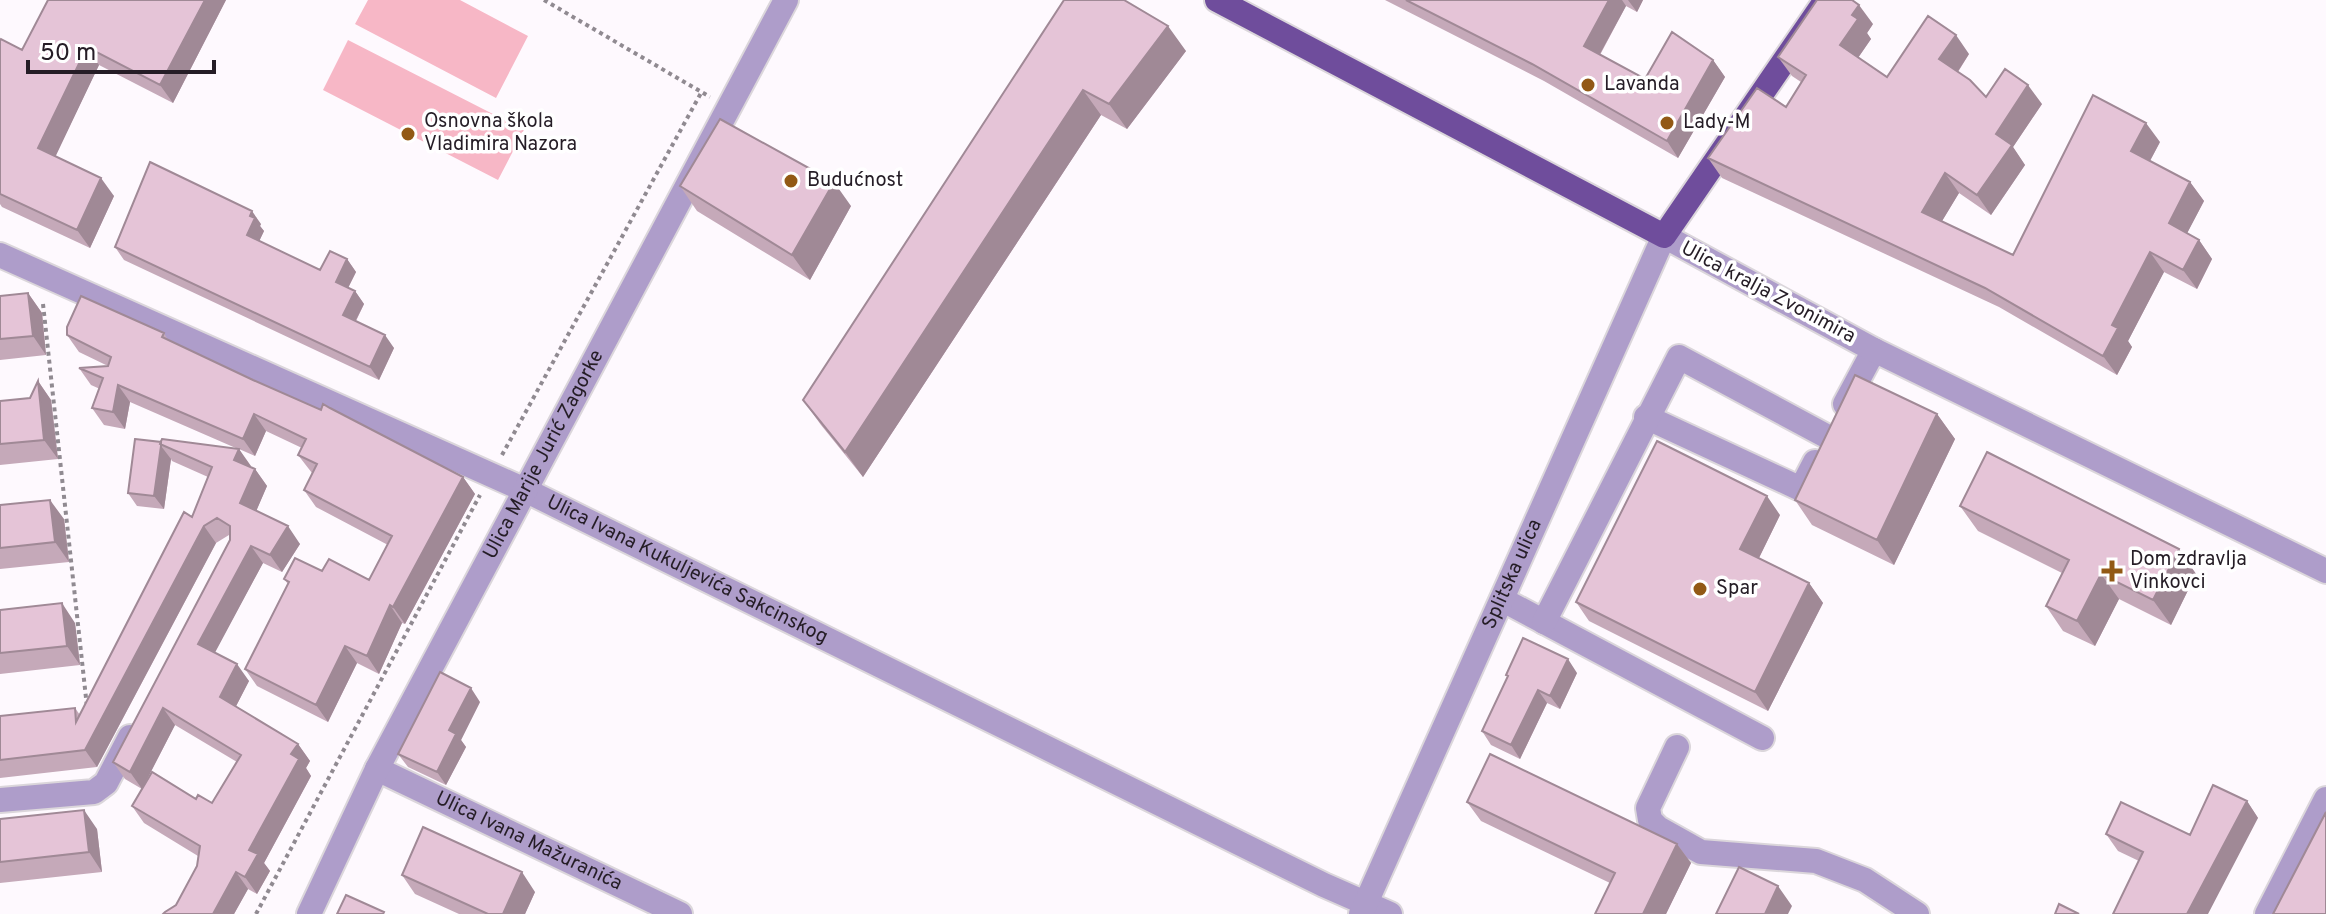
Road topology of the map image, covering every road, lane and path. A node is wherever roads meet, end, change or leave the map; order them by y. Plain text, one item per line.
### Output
1 (544, 0) edge
2 (786, 0) edge
3 (1217, 0) edge
4 (1826, 0) edge
5 (701, 93) junction
6 (730, 106) junction
7 (1664, 236) junction
8 (0, 255) edge
9 (57, 303) dead end
10 (43, 304) junction
11 (29, 305) edge
12 (1874, 350) junction
13 (54, 401) junction
14 (41, 403) edge
15 (1646, 417) junction
16 (1828, 437) junction
17 (491, 475) junction
18 (525, 490) junction
19 (65, 508) junction
20 (52, 509) edge
21 (2326, 571) edge
22 (1503, 600) junction
23 (78, 609) junction
24 (62, 611) edge
25 (1544, 622) junction
26 (87, 710) edge
27 (143, 714) edge
28 (1762, 738) dead end
29 (1677, 747) dead end
30 (377, 769) junction
31 (2326, 799) edge
32 (0, 800) edge
33 (1363, 907) edge
34 (256, 914) edge
35 (309, 914) edge
36 (680, 914) edge
37 (1390, 914) edge
38 (1917, 914) edge
39 (2267, 914) edge

1 - 5 path
2 - 6 street, Ulica Marije Jurić Zagorke
3 - 7 main road, Ulica kralja Zvonimira
4 - 7 main road
5 - 6 path
5 - 17 path
6 - 18 street, Ulica Marije Jurić Zagorke
7 - 12 street, Ulica kralja Zvonimira
7 - 22 street, Splitska ulica
8 - 17 street, Ulica Ivana Kukuljevića Sakcinskog
9 - 10 path
10 - 11 path
10 - 13 path
12 - 16 street
12 - 21 street, Ulica kralja Zvonimira
13 - 14 path
13 - 19 path
15 - 16 street
15 - 16 street
15 - 25 street
17 - 18 street, Ulica Ivana Kukuljevića Sakcinskog
17 - 34 path
18 - 30 street, Ulica Marije Jurić Zagorke
18 - 33 street, Ulica Ivana Kukuljevića Sakcinskog
19 - 20 path
19 - 23 path
22 - 25 street
22 - 33 street, Splitska ulica
23 - 24 path
23 - 26 path
25 - 28 street
27 - 32 street
29 - 38 street
30 - 35 street, Ulica Marije Jurić Zagorke
30 - 36 street, Ulica Ivana Mažuranića
31 - 39 street
33 - 37 street, Ulica Ivana Kukuljevića Sakcinskog

